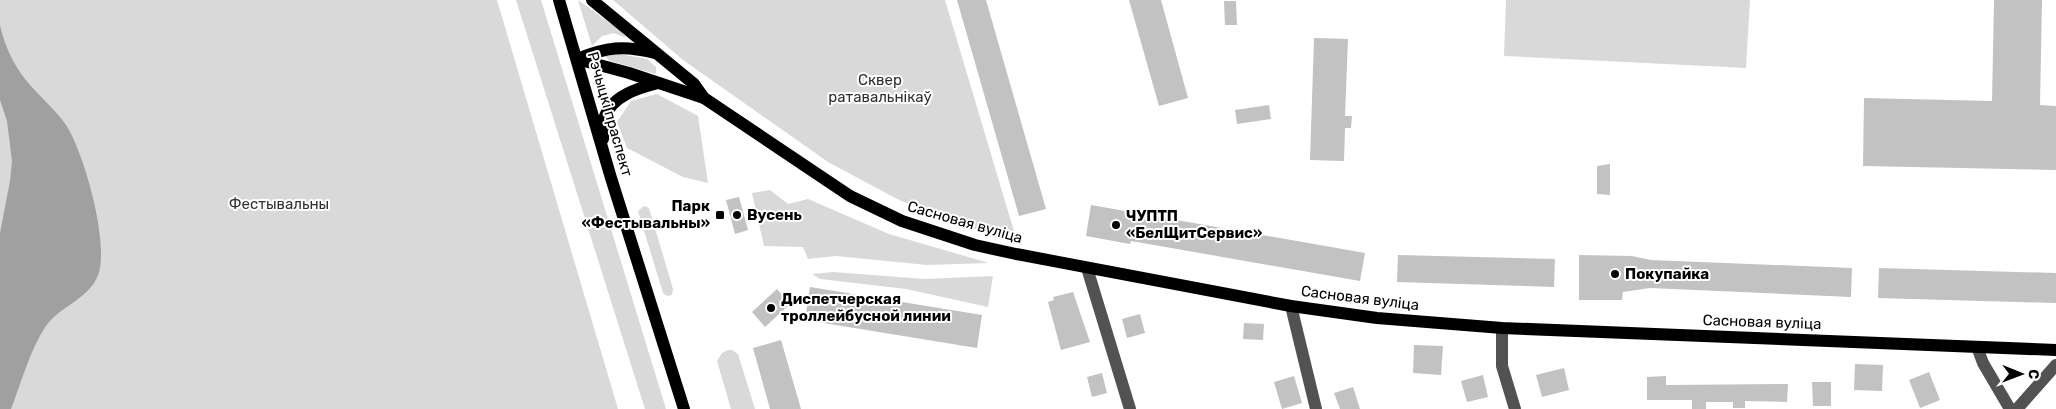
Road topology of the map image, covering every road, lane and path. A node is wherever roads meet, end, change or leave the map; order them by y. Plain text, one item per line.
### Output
1 (559, 0) edge
2 (592, 0) edge
3 (660, 54) junction
4 (577, 59) junction
5 (658, 83) junction
6 (704, 98) junction
7 (602, 148) junction
8 (1087, 268) junction
9 (1291, 306) junction
10 (1502, 328) junction
11 (1977, 348) junction
12 (2056, 350) edge
13 (2056, 365) edge
14 (684, 409) edge
15 (1130, 409) edge
16 (1316, 409) edge
17 (1515, 409) edge
18 (2010, 409) edge
19 (2017, 409) edge

1 - 4 main road, Рэчыцкі праспект
2 - 3 main road, Сасновая вуліца
3 - 4 main road
3 - 6 main road, Сасновая вуліца
4 - 5 main road, Сасновая вуліца
4 - 7 main road, Рэчыцкі праспект
5 - 6 main road, Сасновая вуліца
5 - 7 main road
6 - 8 main road, Сасновая вуліца
7 - 14 main road, Рэчыцкі праспект
8 - 9 main road, Сасновая вуліца
8 - 15 street
9 - 10 main road, Сасновая вуліца
9 - 16 street
10 - 11 main road, Сасновая вуліца
10 - 17 street
11 - 12 main road, Сасновая вуліца
11 - 18 street
13 - 19 street

